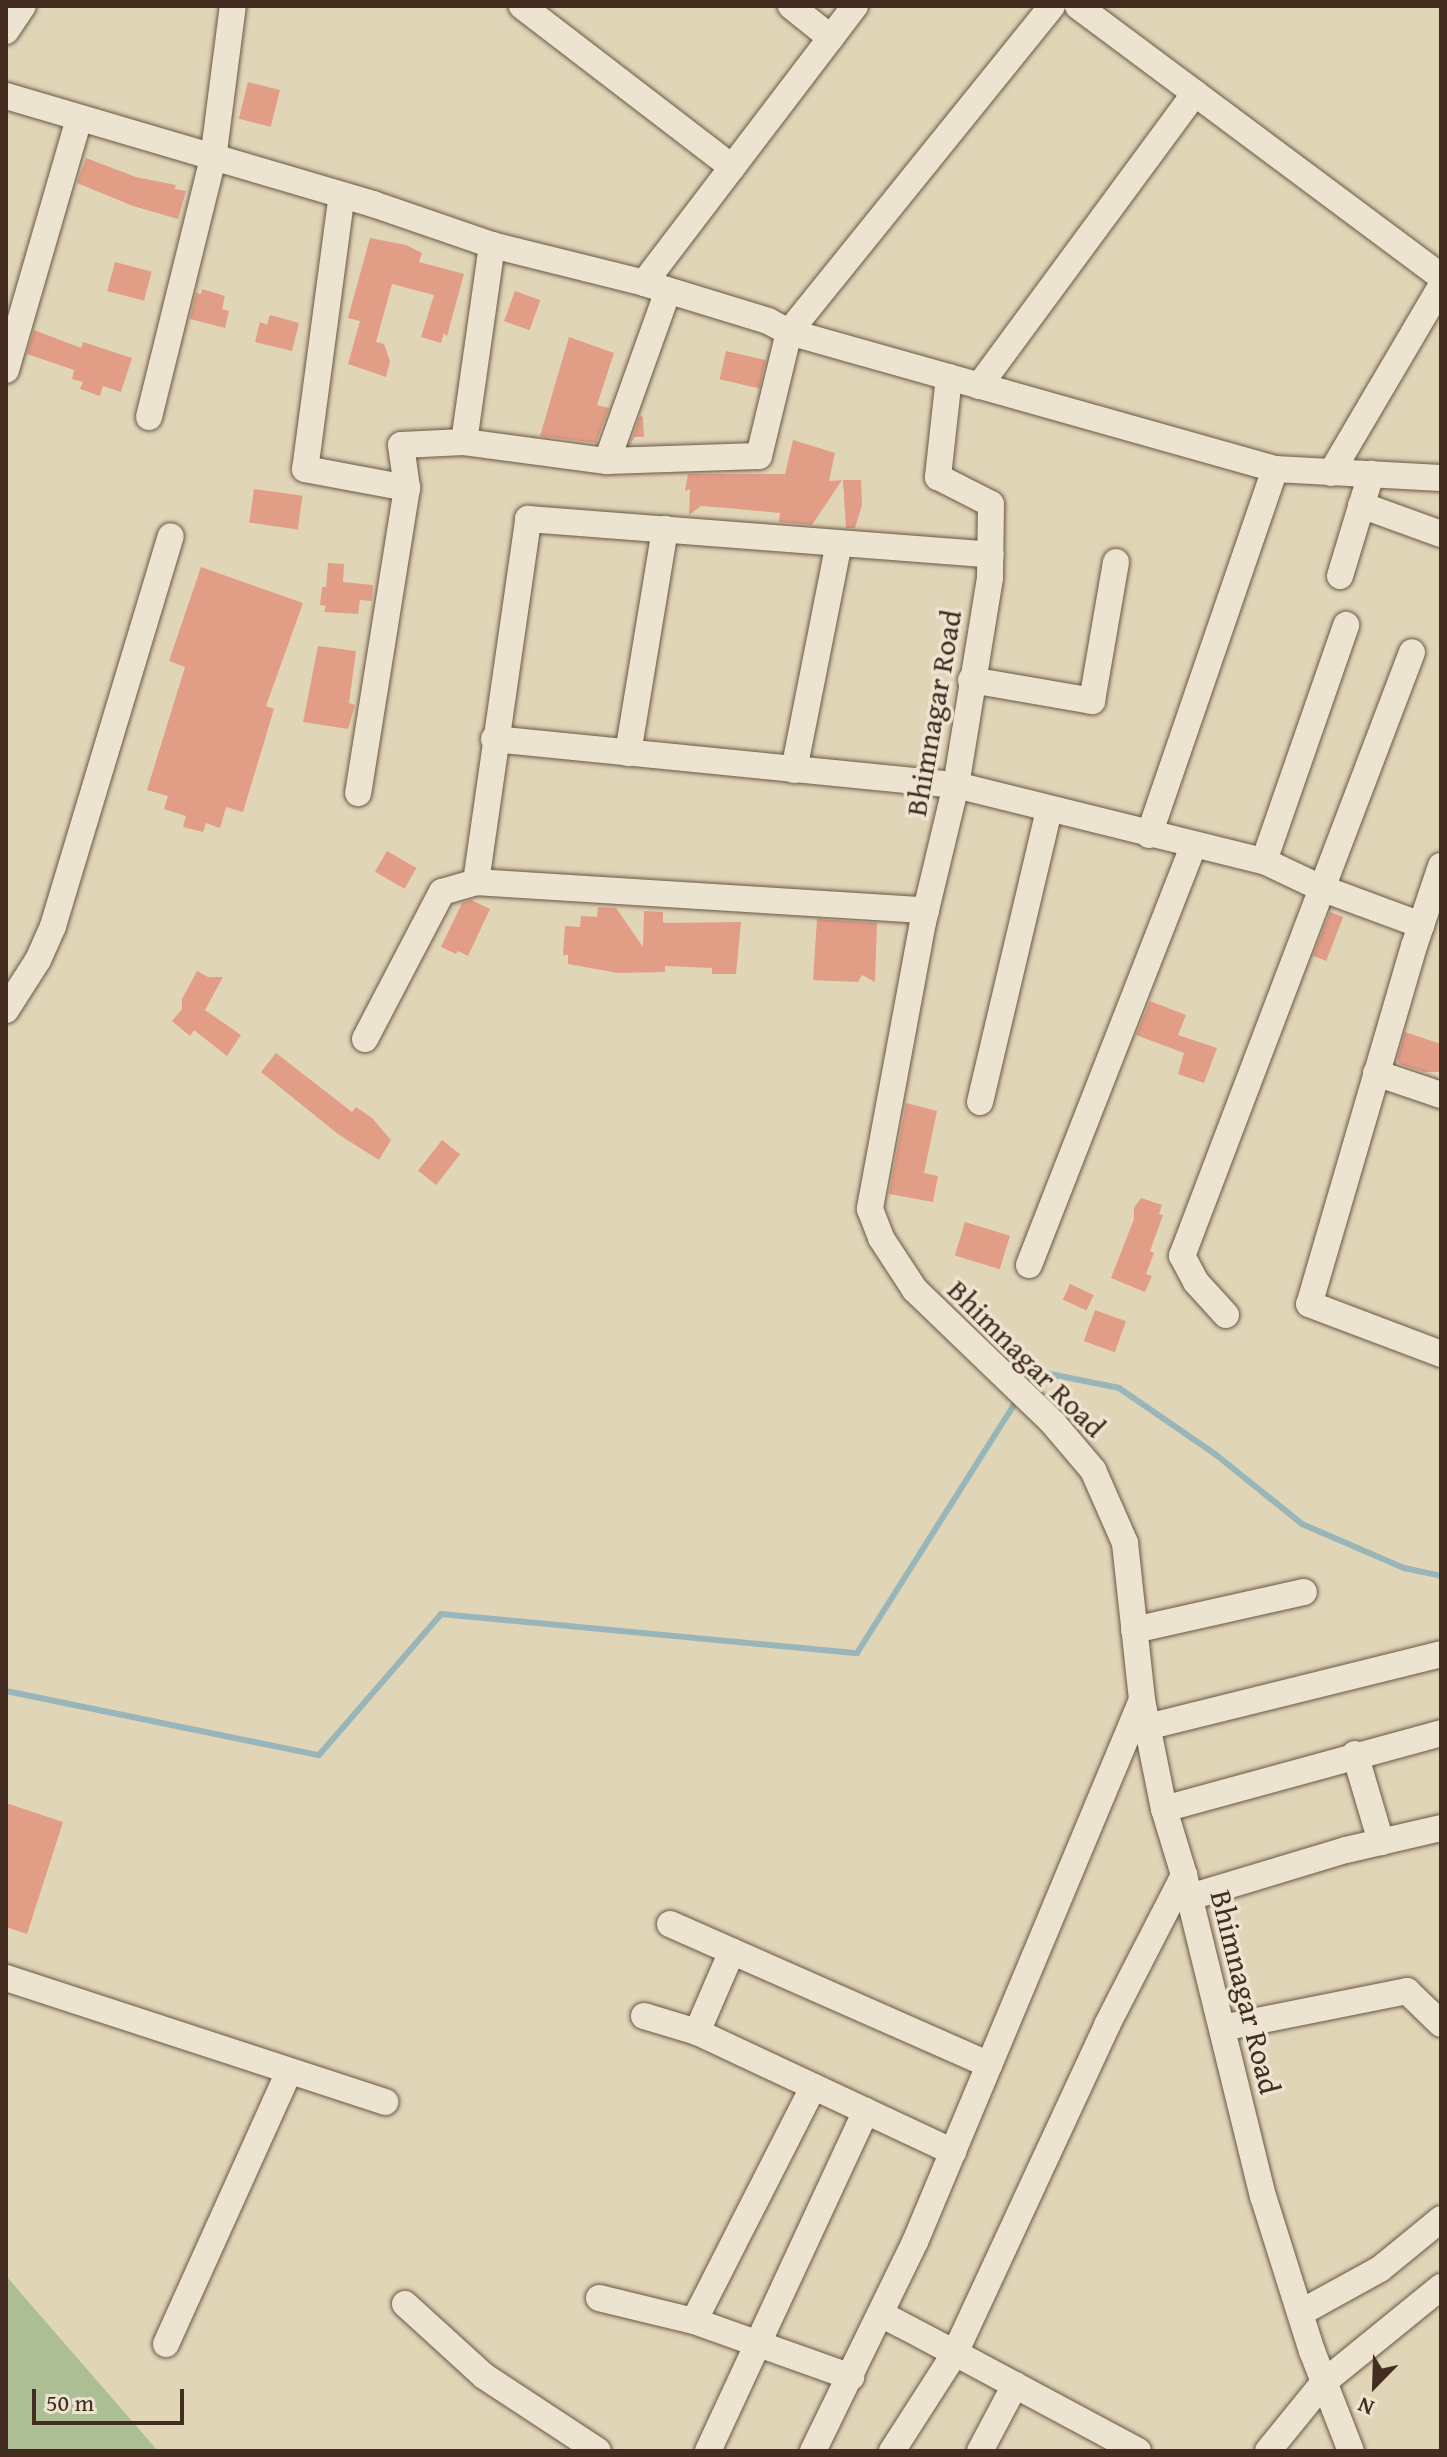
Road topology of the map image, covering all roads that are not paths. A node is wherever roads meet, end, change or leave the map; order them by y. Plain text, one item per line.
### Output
1 (23, 6) edge
2 (233, 6) edge
3 (522, 6) edge
4 (791, 6) edge
5 (855, 6) edge
6 (1052, 6) edge
7 (1078, 6) edge
8 (6, 31) edge
9 (831, 38) junction
10 (1195, 93) junction
11 (6, 96) edge
12 (79, 118) junction
13 (213, 159) junction
14 (732, 167) junction
15 (340, 208) dead end
16 (492, 245) junction
17 (1441, 277) edge
18 (1441, 286) edge
19 (656, 287) junction
20 (789, 332) junction
21 (6, 370) edge
22 (949, 377) junction
23 (979, 386) junction
24 (149, 417) dead end
25 (464, 442) junction
26 (607, 461) junction
27 (1275, 469) junction
28 (1331, 473) junction
29 (1371, 474) junction
30 (1441, 478) edge
31 (407, 488) junction
32 (1361, 505) junction
33 (665, 529) junction
34 (1441, 534) edge
35 (171, 536) dead end
36 (839, 543) junction
37 (991, 555) junction
38 (1116, 562) dead end
39 (1340, 576) dead end
40 (1346, 625) dead end
41 (1412, 652) dead end
42 (971, 680) junction
43 (494, 739) junction
44 (628, 753) junction
45 (794, 770) junction
46 (956, 785) junction
47 (358, 793) dead end
48 (1049, 810) junction
49 (1149, 835) junction
50 (1193, 847) junction
51 (1264, 861) junction
52 (1441, 866) edge
53 (476, 882) junction
54 (1321, 888) junction
55 (926, 910) junction
56 (1421, 925) junction
57 (6, 1010) edge
58 (365, 1039) dead end
59 (1376, 1073) junction
60 (1441, 1095) edge
61 (980, 1102) dead end
62 (1029, 1265) dead end
63 (1226, 1315) dead end
64 (1441, 1354) edge
65 (1304, 1592) dead end
66 (1134, 1630) junction
67 (1441, 1654) edge
68 (1142, 1700) junction
69 (1147, 1727) junction
70 (1441, 1733) edge
71 (1355, 1754) junction
72 (1164, 1809) junction
73 (1441, 1828) edge
74 (1381, 1842) junction
75 (1187, 1886) junction
76 (670, 1924) dead end
77 (732, 1951) junction
78 (6, 1978) edge
79 (644, 2016) dead end
80 (1441, 2024) edge
81 (1222, 2028) junction
82 (697, 2032) junction
83 (989, 2065) junction
84 (289, 2071) junction
85 (813, 2087) junction
86 (385, 2102) dead end
87 (866, 2111) junction
88 (953, 2152) junction
89 (1441, 2219) edge
90 (1441, 2287) edge
91 (599, 2298) dead end
92 (405, 2304) dead end
93 (1300, 2313) junction
94 (881, 2314) junction
95 (694, 2321) junction
96 (756, 2343) junction
97 (166, 2344) dead end
98 (955, 2353) junction
99 (851, 2377) junction
100 (1324, 2382) junction
101 (1015, 2385) junction
102 (1096, 2441) edge
103 (598, 2451) edge
104 (708, 2451) edge
105 (813, 2451) edge
106 (892, 2451) edge
107 (980, 2451) edge
108 (1138, 2451) edge
109 (1268, 2451) edge
110 (1351, 2451) edge

1 - 8 street
2 - 13 street
3 - 14 street
4 - 9 street
5 - 9 street
6 - 20 street
7 - 10 street
9 - 14 street
10 - 17 street
10 - 23 street
11 - 12 street
12 - 13 street
12 - 21 street
13 - 16 street
13 - 24 street
14 - 19 street
15 - 31 street
16 - 19 street
16 - 25 street
18 - 28 street
19 - 20 street
19 - 26 street
20 - 22 street
20 - 26 street
22 - 23 street
22 - 37 street, Bhimnagar Road
23 - 27 street
25 - 26 street
25 - 31 street
27 - 28 street
27 - 49 street
28 - 29 street
29 - 30 street
29 - 32 street
31 - 47 street
32 - 34 street
32 - 39 street
33 - 36 street
33 - 43 street
33 - 44 street
35 - 57 street
36 - 37 street
36 - 45 street
37 - 42 street, Bhimnagar Road
38 - 42 street
40 - 51 street
41 - 54 street
42 - 46 street, Bhimnagar Road
43 - 44 street
43 - 53 street
44 - 45 street
45 - 46 street
46 - 48 street
46 - 55 street, Bhimnagar Road
48 - 49 street
48 - 61 street
49 - 50 street
50 - 51 street
50 - 62 street
51 - 54 street
52 - 56 street
53 - 55 street
53 - 58 street
54 - 56 street
54 - 63 street
55 - 66 street, Bhimnagar Road
56 - 59 street
59 - 60 street
59 - 64 street
65 - 66 street
66 - 68 street, Bhimnagar Road
67 - 69 street
68 - 69 street, Bhimnagar Road
68 - 83 street
69 - 72 street, Bhimnagar Road
70 - 71 street
71 - 72 street
71 - 74 street
72 - 75 street, Bhimnagar Road
73 - 74 street
74 - 75 street
75 - 81 street, Bhimnagar Road
75 - 98 street
76 - 77 street
77 - 82 street
77 - 83 street
78 - 84 street
79 - 82 street
80 - 81 street
81 - 93 street, Bhimnagar Road
82 - 85 street
83 - 88 street
84 - 86 street
84 - 97 street
85 - 87 street
85 - 95 street
87 - 88 street
87 - 96 street
88 - 94 street
89 - 93 street
90 - 100 street
91 - 95 street
92 - 103 street
93 - 100 street, Bhimnagar Road
94 - 98 street
94 - 99 street
95 - 96 street
96 - 99 street
96 - 104 street
98 - 101 street
98 - 106 street
99 - 105 street
100 - 109 street
100 - 110 street, Bhimnagar Road
101 - 102 street
101 - 107 street
102 - 108 street

